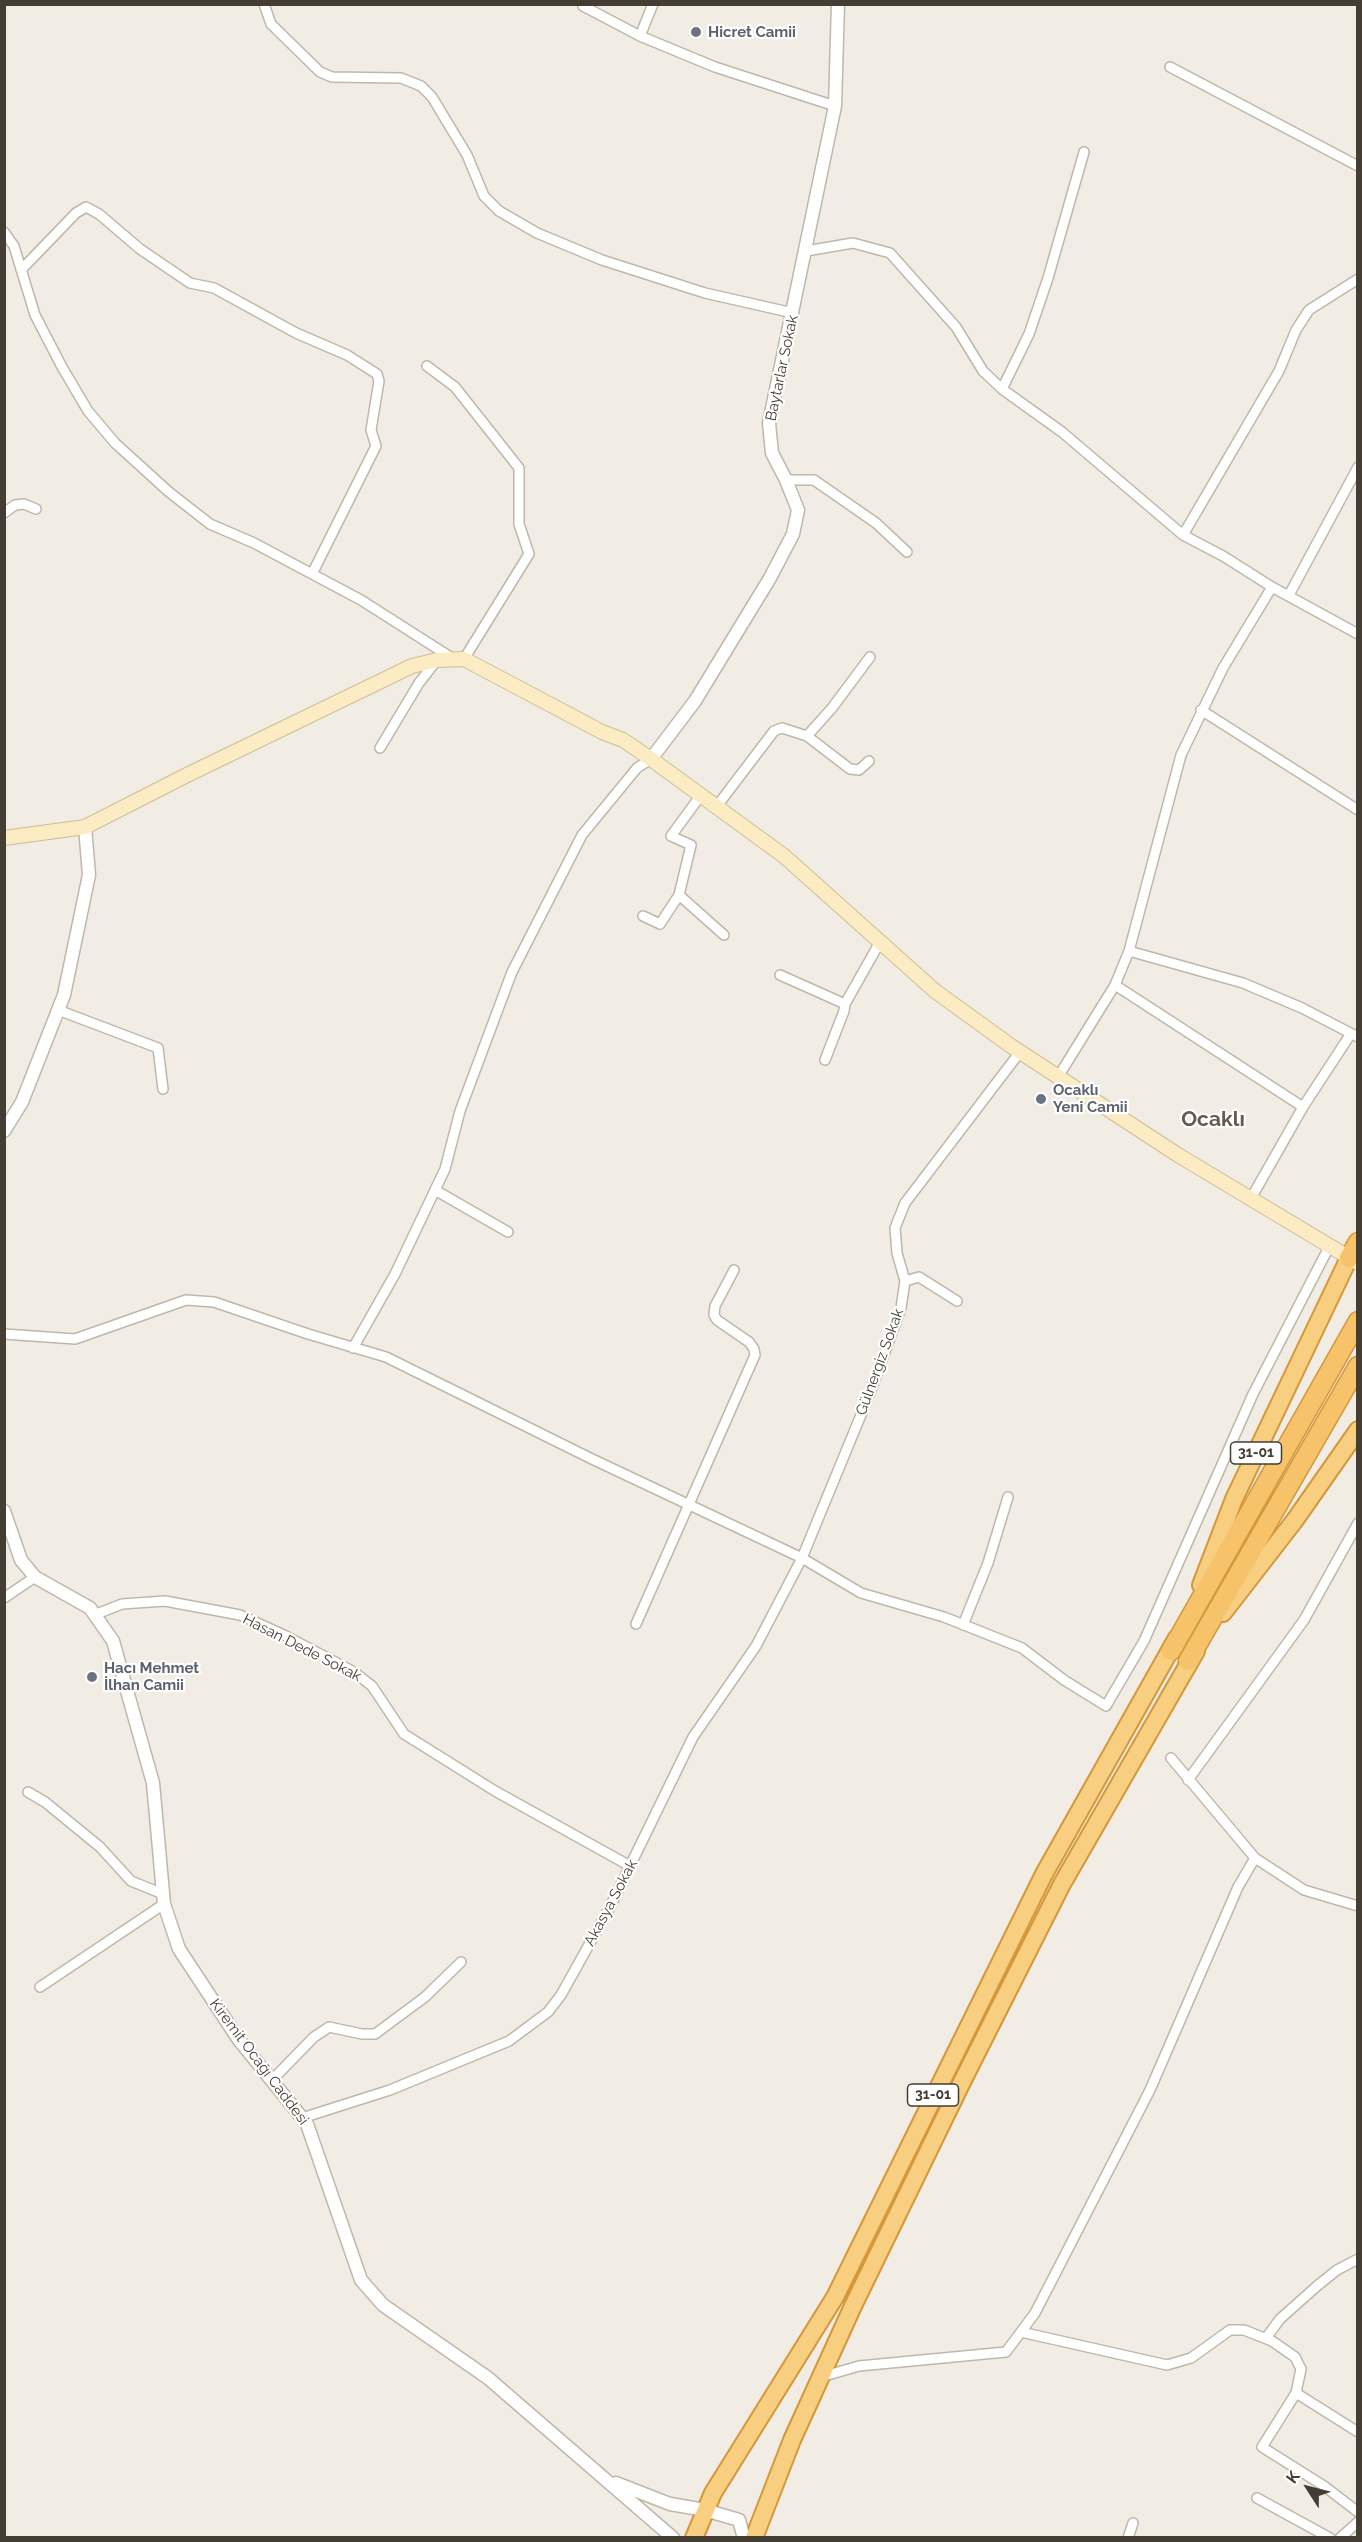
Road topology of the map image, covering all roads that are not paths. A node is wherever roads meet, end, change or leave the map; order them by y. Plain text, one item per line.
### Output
1 (264, 4) edge
2 (653, 4) edge
3 (838, 4) edge
4 (583, 6) dead end
5 (640, 36) junction
6 (1170, 67) dead end
7 (835, 106) junction
8 (1084, 152) dead end
9 (1358, 166) edge
10 (4, 232) edge
11 (806, 251) junction
12 (21, 270) junction
13 (1358, 279) edge
14 (792, 313) junction
15 (427, 366) dead end
16 (1002, 389) junction
17 (1358, 467) edge
18 (786, 480) junction
19 (36, 509) dead end
20 (4, 513) edge
21 (1183, 535) junction
22 (907, 552) dead end
23 (312, 574) junction
24 (1272, 587) junction
25 (1289, 595) junction
26 (1358, 634) edge
27 (870, 657) dead end
28 (459, 659) junction
29 (437, 660) junction
30 (1201, 710) junction
31 (807, 736) junction
32 (380, 748) dead end
33 (651, 759) junction
34 (868, 761) dead end
35 (700, 795) junction
36 (717, 806) junction
37 (1358, 810) edge
38 (85, 827) junction
39 (4, 838) edge
40 (679, 895) junction
41 (643, 916) dead end
42 (724, 935) dead end
43 (880, 942) junction
44 (1129, 951) junction
45 (780, 975) dead end
46 (1115, 985) junction
47 (845, 1004) junction
48 (58, 1010) junction
49 (1354, 1036) edge
50 (1020, 1053) junction
51 (825, 1060) dead end
52 (1058, 1077) junction
53 (163, 1089) dead end
54 (1303, 1107) junction
55 (4, 1131) edge
56 (435, 1190) junction
57 (1250, 1200) junction
58 (508, 1232) dead end
59 (1329, 1246) junction
60 (1355, 1254) edge
61 (734, 1270) dead end
62 (905, 1281) junction
63 (957, 1301) dead end
64 (1358, 1321) edge
65 (4, 1334) edge
66 (353, 1348) junction
67 (1358, 1366) edge
68 (1358, 1430) edge
69 (1008, 1497) dead end
70 (689, 1505) junction
71 (4, 1511) edge
72 (1358, 1522) edge
73 (802, 1558) junction
74 (35, 1576) junction
75 (4, 1598) edge
76 (94, 1615) junction
77 (636, 1624) dead end
78 (963, 1625) junction
79 (1171, 1651) junction
80 (1188, 1661) junction
81 (1171, 1758) dead end
82 (1188, 1780) junction
83 (28, 1792) dead end
84 (1255, 1858) junction
85 (630, 1866) junction
86 (164, 1899) junction
87 (1358, 1906) edge
88 (461, 1962) dead end
89 (40, 1987) dead end
90 (272, 2080) junction
91 (302, 2118) junction
92 (1358, 2259) edge
93 (1021, 2332) junction
94 (1266, 2338) junction
95 (821, 2377) junction
96 (1296, 2393) junction
97 (1358, 2432) edge
98 (607, 2479) junction
99 (1257, 2498) dead end
100 (705, 2510) junction
101 (1358, 2512) edge
102 (1358, 2522) edge
103 (1133, 2523) dead end
104 (673, 2538) edge
105 (694, 2538) edge
106 (744, 2538) edge
107 (754, 2538) edge
108 (1128, 2538) edge
109 (1330, 2538) edge
110 (1340, 2538) edge

1 - 14 street
2 - 5 street
3 - 7 street, Baytarlar Sokak
4 - 5 street
5 - 7 street
6 - 9 street
7 - 11 street, Baytarlar Sokak
8 - 16 street
10 - 12 street
11 - 14 street, Baytarlar Sokak
11 - 16 street
12 - 23 street
12 - 23 street
13 - 21 street
14 - 18 street, Baytarlar Sokak
15 - 28 street
16 - 21 street
17 - 25 street
18 - 22 street
18 - 33 street, Baytarlar Sokak
19 - 20 street
21 - 24 street
23 - 28 street
24 - 25 street
24 - 30 street
25 - 26 street
27 - 31 street
28 - 29 main road
28 - 33 main road, 31-01
29 - 32 street
29 - 38 main road
30 - 37 street
30 - 44 street
31 - 34 street
31 - 36 street
33 - 35 main road, 31-01
33 - 56 street
35 - 36 main road, 31-01
35 - 40 street
36 - 43 main road, 31-01
38 - 39 main road
38 - 48 street
40 - 41 street
40 - 42 street
43 - 47 street
43 - 50 main road, 31-01
44 - 46 street
44 - 49 street
45 - 47 street
46 - 52 street
46 - 54 street
47 - 51 street
48 - 53 street
48 - 55 street
49 - 54 street
50 - 52 main road, 31-01
50 - 62 street, Gülnergiz Sokak
52 - 57 main road, 31-01
54 - 57 street
56 - 58 street
56 - 66 street
57 - 59 main road, 31-01
59 - 60 main road, 31-01
59 - 78 street
60 - 79 highway, 31-01
61 - 70 street
62 - 63 street
62 - 73 street, Gülnergiz Sokak
64 - 79 highway
65 - 66 street
66 - 70 street
67 - 80 highway
68 - 80 highway, 31-01
69 - 78 street
70 - 73 street
70 - 77 street
71 - 74 street, Kiremit Ocağı Caddesi
72 - 82 street
73 - 78 street
73 - 85 street, Akasya Sokak
74 - 75 street
74 - 76 street, Kiremit Ocağı Caddesi
76 - 85 street, Hasan Dede Sokak
76 - 86 street, Kiremit Ocağı Caddesi
79 - 100 highway, 31-01
80 - 95 highway, 31-01
81 - 82 street
82 - 84 street
83 - 86 street
84 - 87 street
84 - 93 street
85 - 91 street, Akasya Sokak
86 - 89 street
86 - 90 street, Kiremit Ocağı Caddesi
88 - 90 street
90 - 91 street, Kiremit Ocağı Caddesi
91 - 98 street, Kiremit Ocağı Caddesi
92 - 94 street
93 - 94 street
93 - 95 street
94 - 96 street
95 - 107 highway, 31-01
96 - 97 street
96 - 101 street
98 - 100 street
98 - 104 street, Kiremit Ocağı Caddesi
99 - 109 street
100 - 105 highway, 31-01
100 - 106 street
102 - 110 street
103 - 108 street

